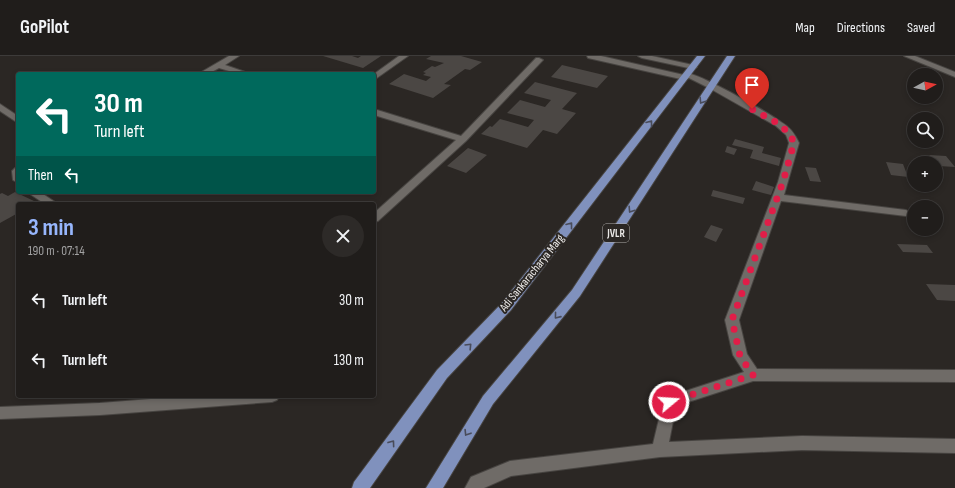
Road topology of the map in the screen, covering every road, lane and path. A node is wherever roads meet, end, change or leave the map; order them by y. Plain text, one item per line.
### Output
1 (235, 56) edge
2 (404, 56) edge
3 (591, 56) edge
4 (642, 56) edge
5 (701, 56) edge
6 (731, 56) edge
7 (908, 56) edge
8 (539, 60) dead end
9 (218, 65) junction
10 (206, 72) edge
11 (241, 72) edge
12 (689, 73) junction
13 (955, 75) edge
14 (376, 77) edge
15 (712, 86) junction
16 (0, 107) edge
17 (376, 113) edge
18 (16, 119) edge
19 (463, 139) junction
20 (36, 194) edge
21 (777, 197) junction
22 (50, 202) edge
23 (906, 213) dead end
24 (376, 217) edge
25 (753, 375) junction
26 (955, 376) edge
27 (246, 398) edge
28 (0, 413) edge
29 (955, 446) edge
30 (660, 450) junction
31 (365, 481) edge
32 (434, 488) edge
33 (473, 488) edge

1 - 9 street
2 - 14 street
3 - 12 street
4 - 12 street
5 - 12 main road, Adi Sankaracharya Marg
6 - 15 main road, JVLR
7 - 13 street
8 - 19 street
9 - 10 street
9 - 11 street
12 - 15 street
31 -> 12 main road, Adi Sankaracharya Marg
15 - 21 street
15 -> 32 main road, JVLR
16 - 18 street
17 - 19 street
19 - 24 street
20 - 22 street
21 - 23 street
21 - 25 street
25 - 26 street
25 - 30 street
27 - 28 street
29 - 30 street
30 - 33 street

